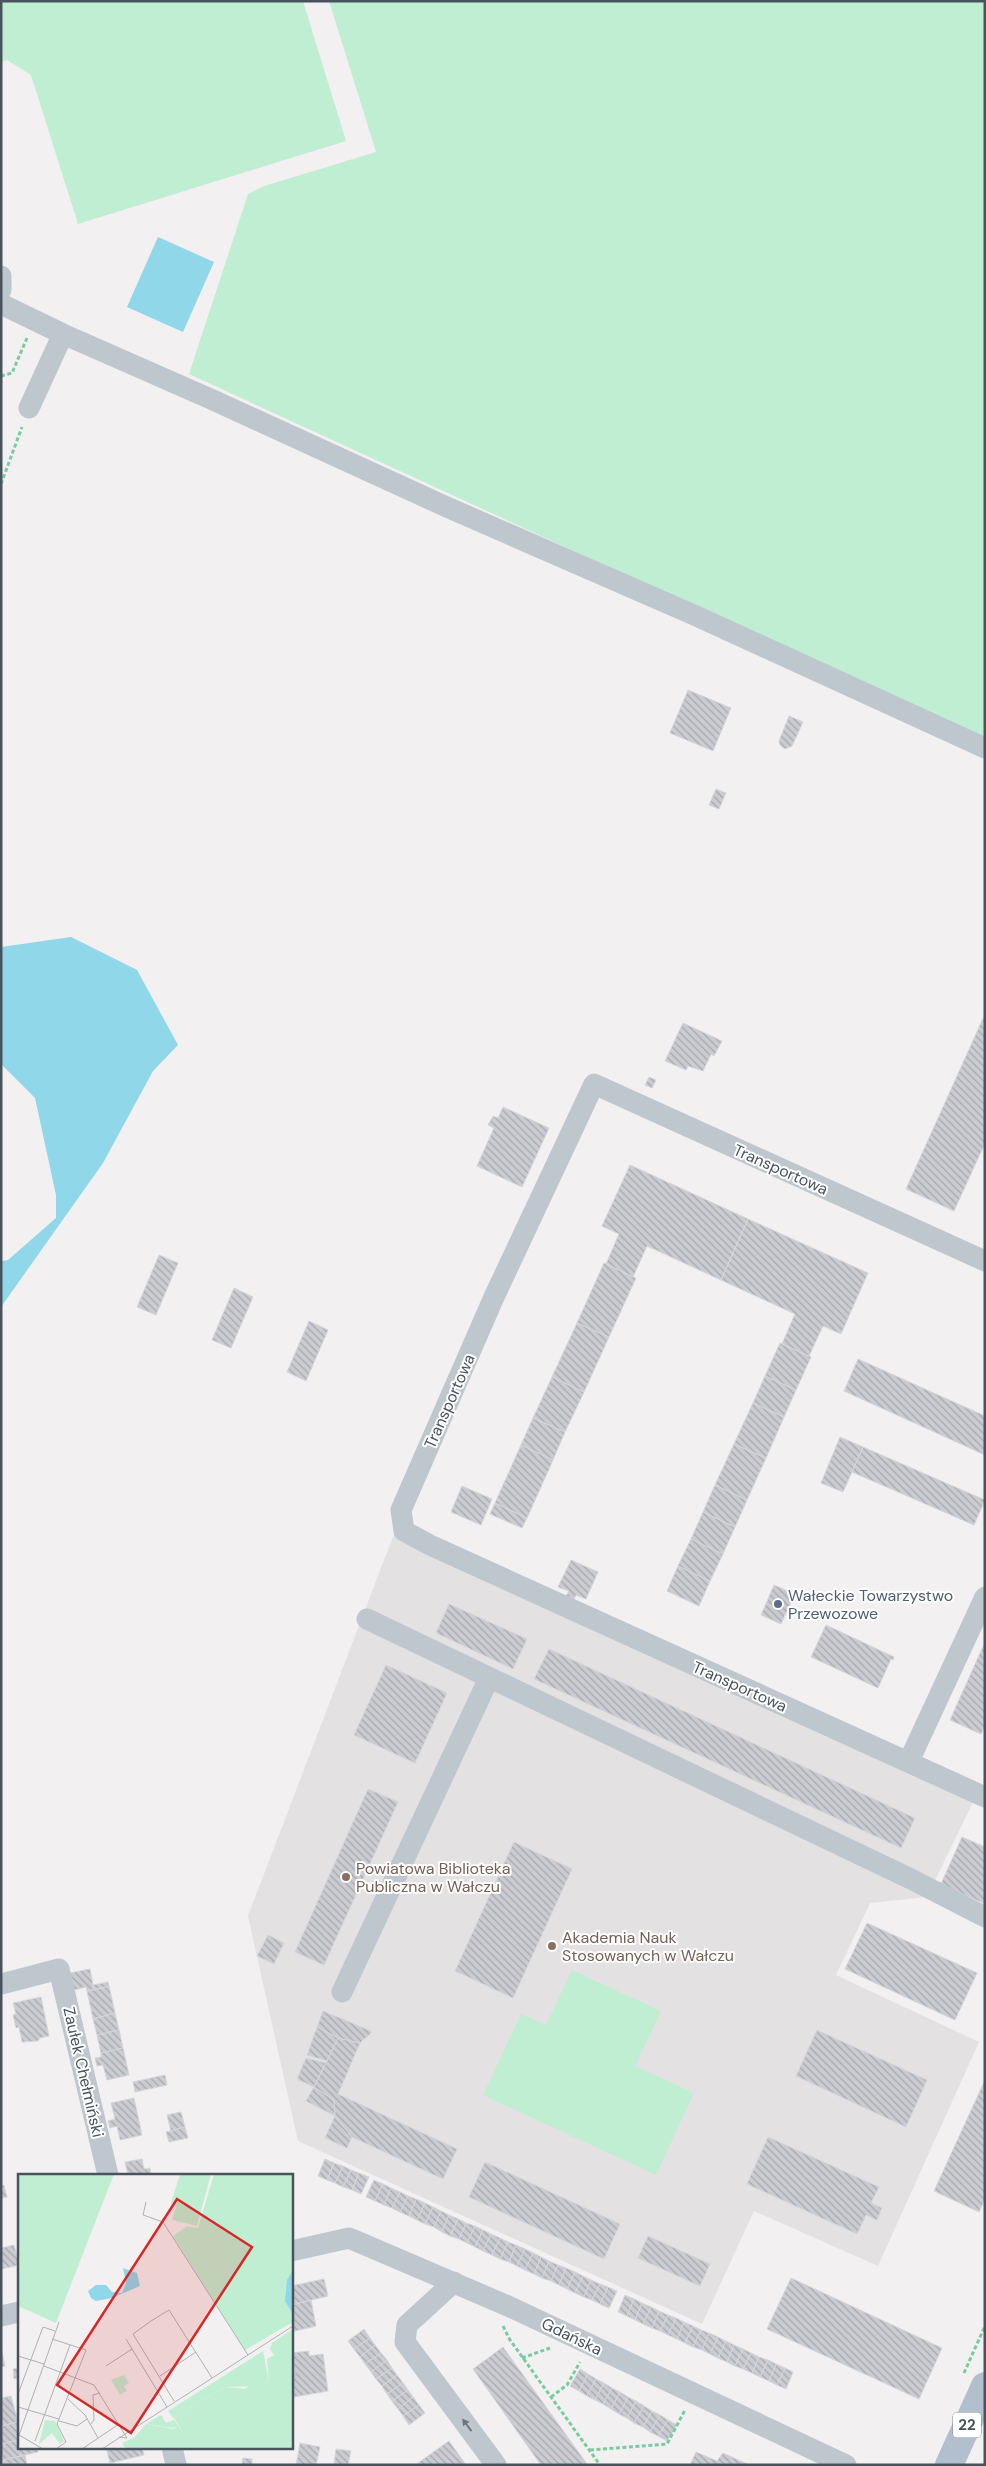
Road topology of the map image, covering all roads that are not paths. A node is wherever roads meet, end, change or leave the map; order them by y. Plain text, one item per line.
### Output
1 (1, 276) edge
2 (1, 290) edge
3 (1, 304) edge
4 (63, 334) junction
5 (29, 408) road end
6 (985, 748) edge
7 (985, 1261) edge
8 (985, 1596) edge
9 (367, 1619) dead end
10 (488, 1678) junction
11 (909, 1761) junction
12 (985, 1797) edge
13 (985, 1917) edge
14 (1, 1984) edge
15 (342, 1992) dead end
16 (108, 2174) edge
17 (292, 2250) edge
18 (454, 2282) junction
19 (18, 2312) edge
20 (1, 2316) edge
21 (985, 2386) edge
22 (172, 2448) edge
23 (812, 2458) edge
24 (176, 2465) edge
25 (496, 2465) edge
26 (846, 2465) edge
27 (949, 2465) edge

1 - 2 street
3 - 4 street
4 - 5 street
4 - 6 street
7 - 11 street, Transportowa
8 - 11 street
9 - 10 street
10 - 13 street
10 - 15 street
11 - 12 street, Transportowa
14 - 16 street, Zaułek Chełmiński
17 - 18 street, Gdańska
18 - 23 street, Gdańska
25 -> 18 street
19 - 20 street
21 - 27 main road, 22
22 - 24 street
23 - 26 street, Gdańska

